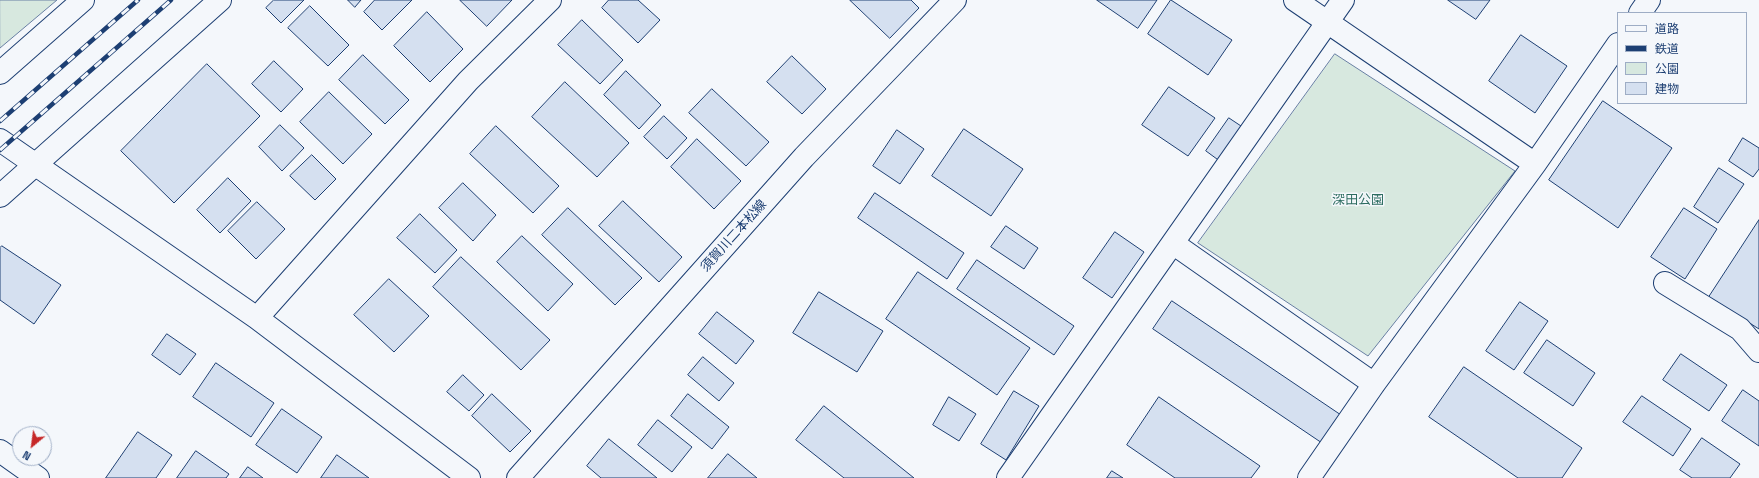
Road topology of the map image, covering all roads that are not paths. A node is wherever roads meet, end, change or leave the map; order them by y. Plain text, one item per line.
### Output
1 (83, 0) edge
2 (220, 0) edge
3 (550, 0) edge
4 (955, 0) edge
5 (1295, 0) edge
6 (1343, 0) edge
7 (1648, 0) edge
8 (1641, 12) edge
9 (1328, 22) junction
10 (1617, 45) edge
11 (0, 73) edge
12 (0, 140) edge
13 (36, 164) junction
14 (1535, 164) junction
15 (0, 196) edge
16 (1174, 244) junction
17 (1665, 283) dead end
18 (257, 318) junction
19 (1759, 351) edge
20 (1374, 384) junction
21 (0, 451) edge
22 (38, 478) edge
23 (469, 478) edge
24 (518, 478) edge
25 (1008, 478) edge
26 (1309, 478) edge

1 - 11 street
2 - 13 street
3 - 18 street
4 - 24 street, 須賀川二本松線
5 - 9 street
6 - 9 street
7 - 8 street
9 - 14 street
9 - 16 street
10 - 14 street
12 - 13 street
13 - 15 street
13 - 18 street
14 - 20 street
16 - 20 street
16 - 25 street
17 - 19 street
18 - 23 street
20 - 26 street
21 - 22 street

